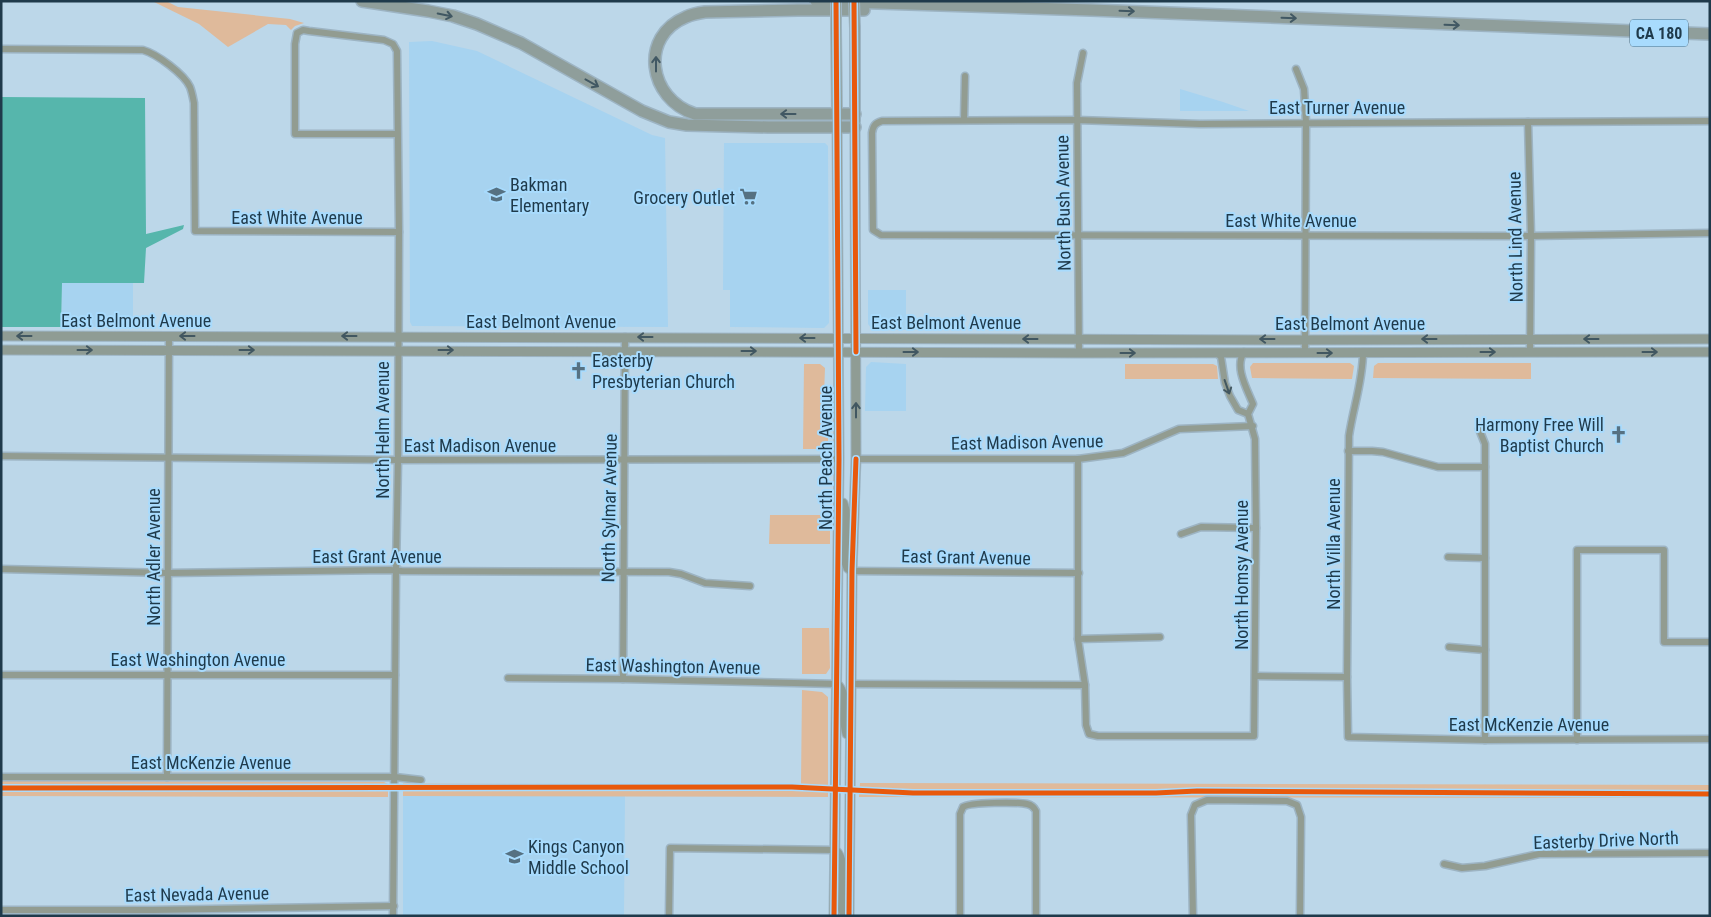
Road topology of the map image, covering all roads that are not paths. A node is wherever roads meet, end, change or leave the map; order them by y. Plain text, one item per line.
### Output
1 (362, 1) edge
2 (816, 1) edge
3 (836, 1) edge
4 (854, 1) edge
5 (1091, 10) junction
6 (1710, 34) edge
7 (1, 49) edge
8 (1083, 52) dead end
9 (1296, 69) dead end
10 (965, 76) dead end
11 (837, 114) junction
12 (855, 114) junction
13 (964, 120) junction
14 (1077, 120) junction
15 (1710, 121) edge
16 (1306, 122) junction
17 (1528, 122) junction
18 (837, 127) junction
19 (856, 127) junction
20 (398, 134) junction
21 (873, 230) joint
22 (399, 232) junction
23 (1710, 233) edge
24 (1078, 234) junction
25 (1305, 235) junction
26 (1531, 236) junction
27 (1, 336) edge
28 (169, 336) junction
29 (398, 336) junction
30 (625, 337) junction
31 (839, 338) junction
32 (856, 338) junction
33 (1530, 338) junction
34 (1079, 339) junction
35 (1710, 339) edge
36 (1304, 340) junction
37 (1, 350) edge
38 (169, 350) junction
39 (398, 350) junction
40 (625, 351) junction
41 (839, 352) junction
42 (856, 352) junction
43 (1217, 352) junction
44 (1244, 352) junction
45 (1305, 352) junction
46 (1363, 352) junction
47 (1530, 352) junction
48 (1710, 352) edge
49 (1079, 353) junction
50 (1248, 414) junction
51 (1253, 426) junction
52 (1479, 429) dead end
53 (1348, 451) junction
54 (1, 456) edge
55 (169, 458) junction
56 (1078, 458) junction
57 (625, 459) junction
58 (839, 459) junction
59 (856, 459) junction
60 (398, 460) junction
61 (1485, 467) junction
62 (839, 494) junction
63 (1256, 528) junction
64 (1181, 534) dead end
65 (1448, 557) dead end
66 (1485, 558) junction
67 (1, 569) edge
68 (396, 570) junction
69 (852, 571) junction
70 (168, 573) junction
71 (623, 573) junction
72 (1079, 573) junction
73 (750, 586) dead end
74 (1160, 637) dead end
75 (1078, 638) junction
76 (1710, 642) edge
77 (1449, 647) dead end
78 (1485, 650) junction
79 (168, 674) junction
80 (1, 675) edge
81 (395, 675) junction
82 (1256, 676) junction
83 (1346, 677) junction
84 (508, 678) dead end
85 (623, 679) junction
86 (837, 684) junction
87 (852, 684) junction
88 (1086, 685) junction
89 (1348, 737) joint
90 (1710, 739) edge
91 (1485, 740) junction
92 (1577, 740) junction
93 (850, 742) junction
94 (1, 777) edge
95 (168, 777) junction
96 (394, 777) junction
97 (421, 780) dead end
98 (835, 850) junction
99 (1710, 853) edge
100 (1444, 864) dead end
101 (394, 906) junction
102 (1, 910) edge
103 (153, 913) edge
104 (394, 916) edge
105 (669, 916) edge
106 (834, 916) edge
107 (848, 916) edge
108 (960, 916) edge
109 (1036, 916) edge
110 (1192, 916) edge
111 (1300, 916) edge

1 -> 18 highway
2 - 5 highway, CA 180
3 - 11 main road, North Peach Avenue, bridge
4 - 12 main road, North Peach Avenue, bridge
5 -> 6 highway, CA 180
11 -> 5 highway
7 - 22 street, East White Avenue
8 - 14 street, North Bush Avenue
9 - 16 street
10 - 13 street
11 - 12 highway
11 - 18 main road, North Peach Avenue
12 - 19 main road, North Peach Avenue
13 - 14 street, East Turner Avenue
13 - 21 street, East Turner Avenue
14 - 16 street, East Turner Avenue
14 - 24 street, North Bush Avenue
15 - 17 street, East Turner Avenue
16 - 17 street, East Turner Avenue
16 - 25 street
17 - 26 street, North Lind Avenue
18 - 19 highway
18 - 31 main road, North Peach Avenue
19 - 32 main road, North Peach Avenue
20 - 20 street, North Helm Avenue
20 - 22 street, North Helm Avenue
21 - 24 street, East White Avenue
22 - 29 street, North Helm Avenue
23 - 26 street, East White Avenue
24 - 25 street, East White Avenue
24 - 34 street, North Bush Avenue
25 - 26 street, East White Avenue
25 - 36 street
26 - 33 street, North Lind Avenue
28 -> 27 main road, East Belmont Avenue
29 -> 28 main road, East Belmont Avenue
28 - 38 street, North Adler Avenue
29 - 30 main road, East Belmont Avenue
29 - 39 street, North Helm Avenue
31 -> 30 main road, East Belmont Avenue
30 - 40 street, North Sylmar Avenue
31 - 32 main road, East Belmont Avenue
31 - 41 main road, North Peach Avenue
34 -> 32 main road, East Belmont Avenue
32 - 42 main road, North Peach Avenue
35 -> 33 main road, East Belmont Avenue
33 -> 36 main road, East Belmont Avenue
33 - 47 street, North Lind Avenue
36 -> 34 main road, East Belmont Avenue
34 - 49 street, North Bush Avenue
36 - 45 street
37 -> 38 main road, East Belmont Avenue
38 -> 39 main road, East Belmont Avenue
38 - 55 street, North Adler Avenue
39 -> 40 main road, East Belmont Avenue
39 - 60 street, North Helm Avenue
40 -> 41 main road, East Belmont Avenue
40 - 57 street, North Sylmar Avenue
41 - 42 main road, East Belmont Avenue
41 - 58 main road, North Peach Avenue
42 -> 49 main road, East Belmont Avenue
59 -> 42 main road, North Peach Avenue
43 - 44 main road, East Belmont Avenue
49 -> 43 main road, East Belmont Avenue
43 -> 50 street, North Homsy Avenue
44 - 45 main road, East Belmont Avenue
44 - 50 street, North Homsy Avenue
45 -> 46 main road, East Belmont Avenue
46 -> 47 main road, East Belmont Avenue
46 - 53 street, North Villa Avenue
47 -> 48 main road, East Belmont Avenue
50 - 51 street, North Homsy Avenue
51 - 56 street, East Madison Avenue
51 - 63 street, North Homsy Avenue
52 - 61 street
53 - 61 street
53 - 83 street, North Villa Avenue
54 - 55 street, East Madison Avenue
55 - 60 street, East Madison Avenue
55 - 70 street, North Adler Avenue
56 - 59 street, East Madison Avenue
56 - 72 street
57 - 58 street, East Madison Avenue
57 - 60 street, East Madison Avenue
57 - 71 street, North Sylmar Avenue
58 - 62 main road, North Peach Avenue
59 - 69 main road, North Peach Avenue
60 - 68 street, North Helm Avenue
61 - 66 street
62 - 69 main road
62 - 86 main road, North Peach Avenue
63 - 64 street
63 - 82 street, North Homsy Avenue
65 - 66 street
66 - 78 street
67 - 70 street, East Grant Avenue
68 - 70 street, East Grant Avenue
68 - 71 street, East Grant Avenue
68 - 81 street, North Helm Avenue
69 - 72 street, East Grant Avenue
69 - 87 main road, North Peach Avenue
70 - 79 street, North Adler Avenue
71 - 73 street, East Grant Avenue
71 - 85 street, North Sylmar Avenue
72 - 75 street
74 - 75 street
75 - 88 street
76 - 92 street
77 - 78 street
78 - 91 street
79 - 80 street, East Washington Avenue
79 - 81 street, East Washington Avenue
79 - 95 street, North Adler Avenue
81 - 96 street, North Helm Avenue
82 - 83 street
82 - 88 street, North Homsy Avenue
83 - 89 street, North Villa Avenue
84 - 85 street, East Washington Avenue
85 - 86 street, East Washington Avenue
86 - 93 main road
86 - 98 main road, North Peach Avenue
87 - 88 street
87 - 93 main road, North Peach Avenue
89 - 91 street, East McKenzie Avenue
90 - 92 street, East McKenzie Avenue
91 - 92 street, East McKenzie Avenue
93 - 107 main road, North Peach Avenue
94 - 95 street, East McKenzie Avenue
95 - 96 street, East McKenzie Avenue
96 - 97 street, East McKenzie Avenue
96 - 101 street, North Helm Avenue
98 - 105 street
98 - 106 main road, North Peach Avenue
98 - 107 main road
99 - 100 street, Easterby Drive North
101 - 103 street, East Nevada Avenue
101 - 104 street, North Helm Avenue
102 - 103 street, East Nevada Avenue
108 - 109 street
110 - 111 street

